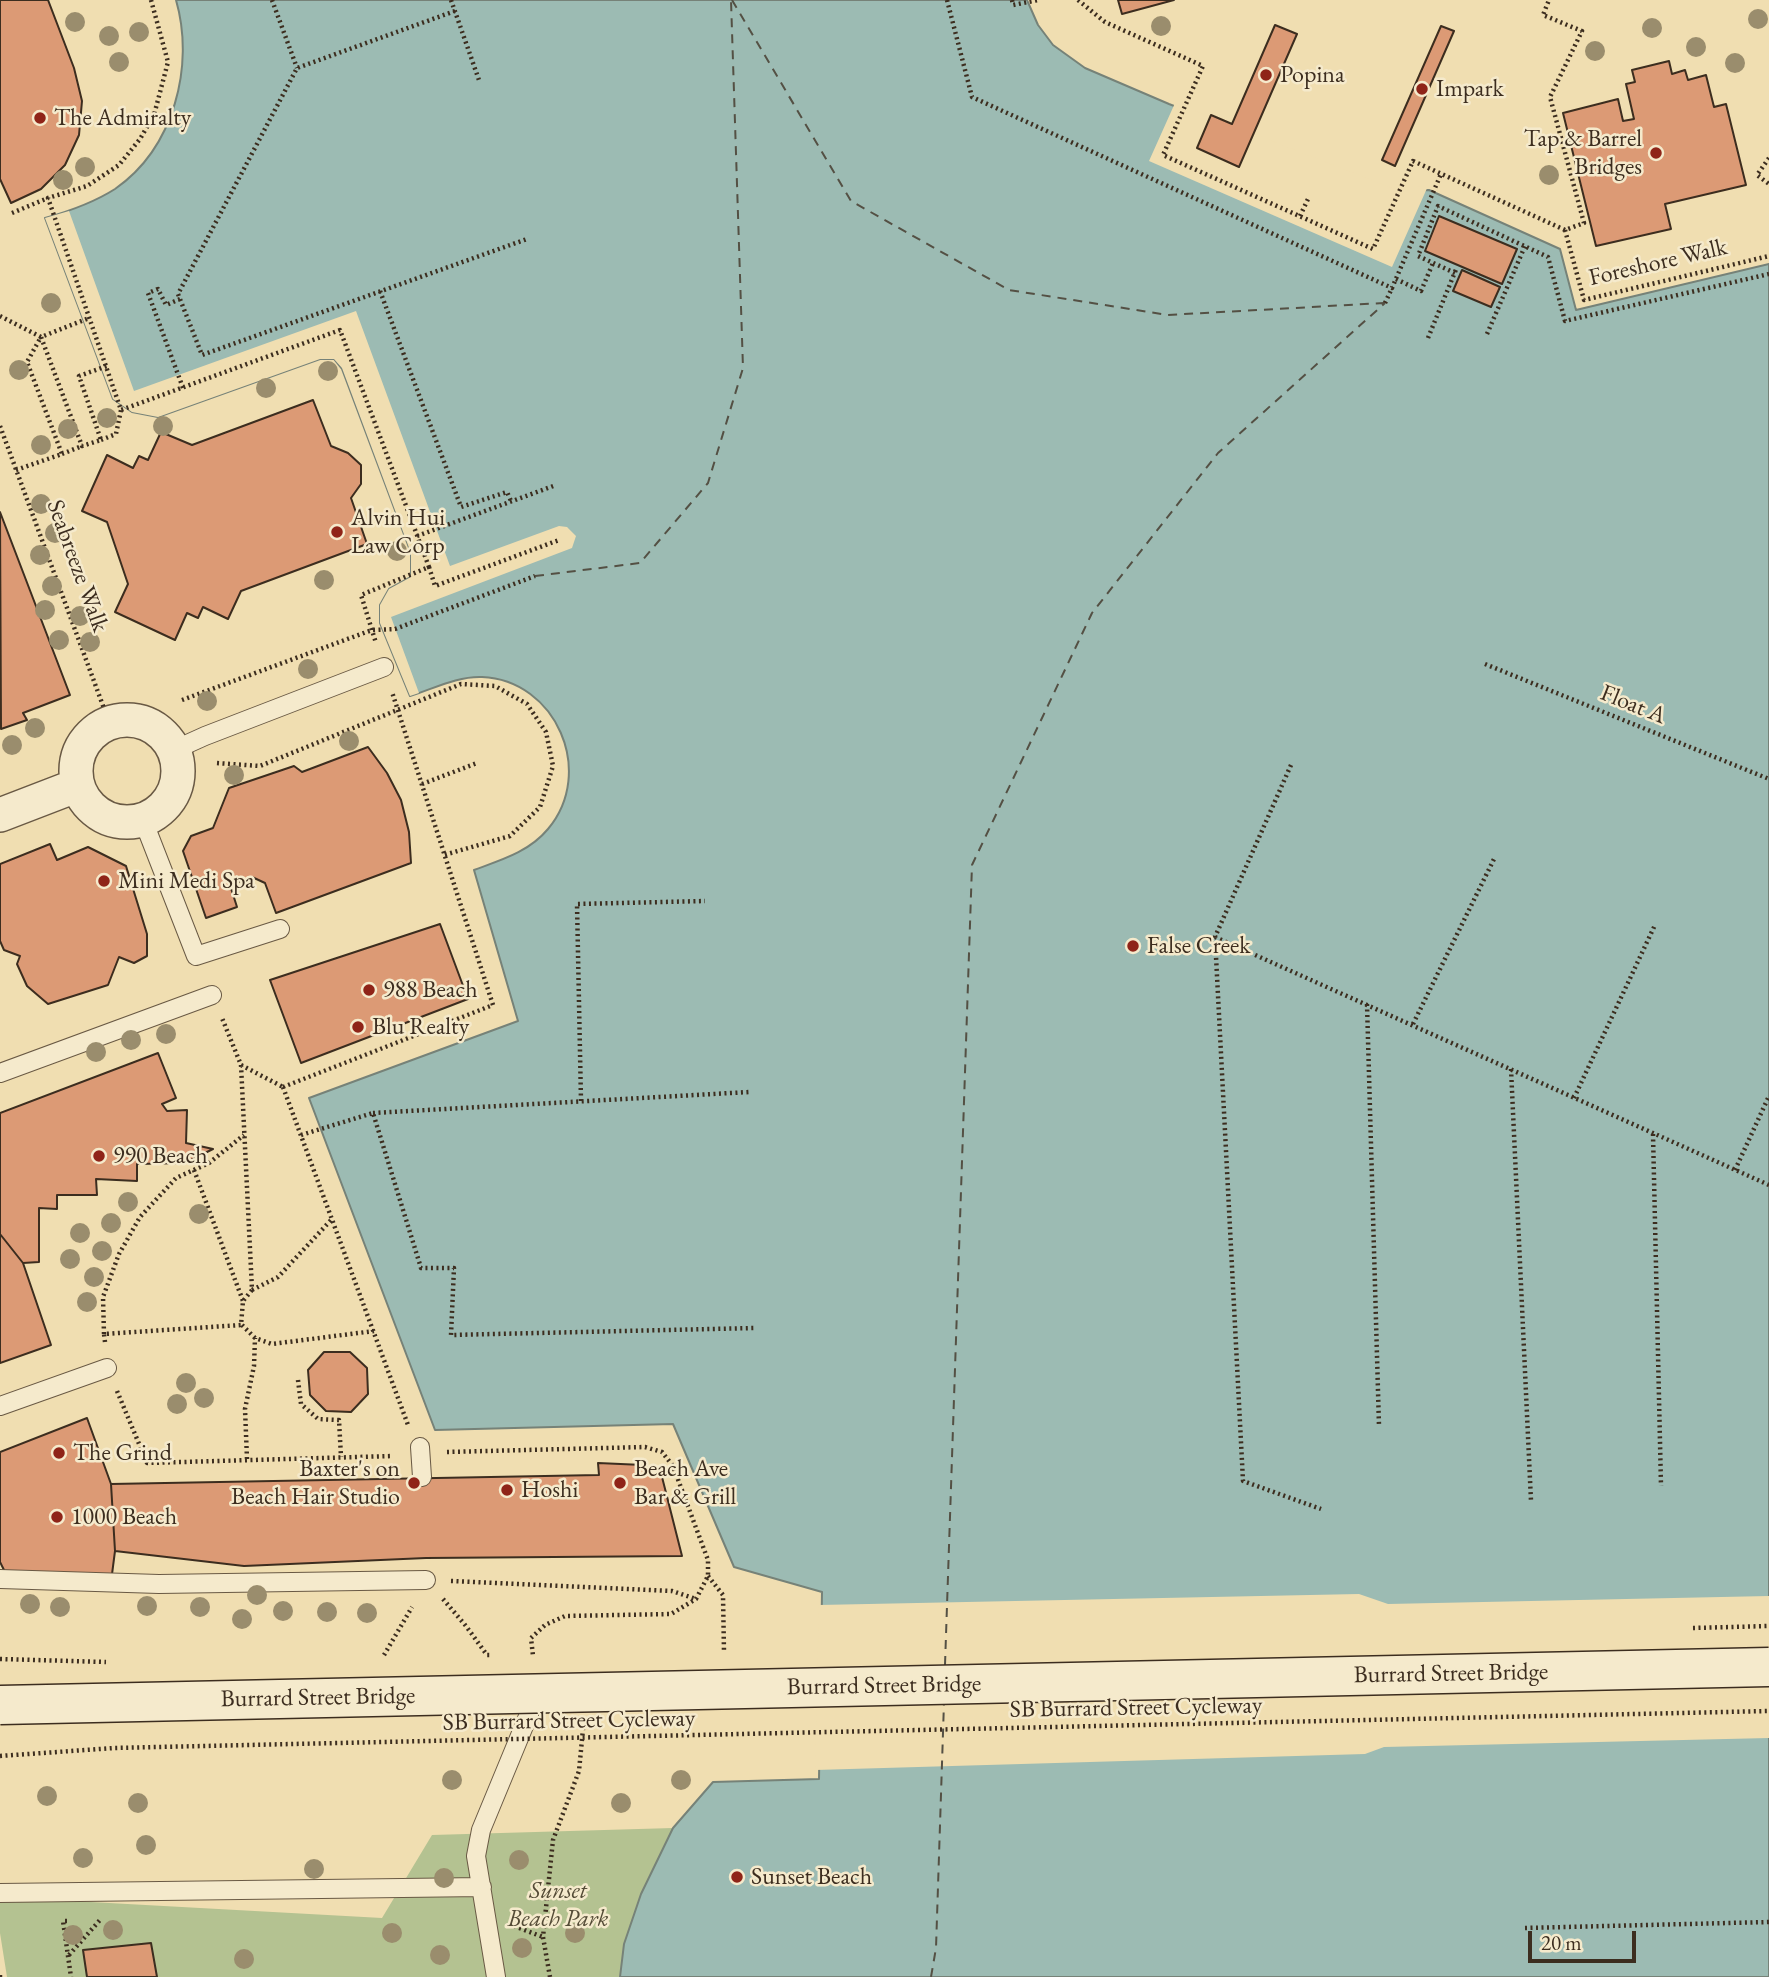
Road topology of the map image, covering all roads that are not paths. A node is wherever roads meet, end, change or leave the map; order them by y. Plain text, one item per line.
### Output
1 (384, 667) road end
2 (174, 750) junction
3 (78, 785) junction
4 (0, 815) edge
5 (143, 820) junction
6 (280, 929) dead end
7 (212, 995) dead end
8 (0, 1073) edge
9 (107, 1368) road end
10 (0, 1406) edge
11 (420, 1447) road end
12 (422, 1478) dead end
13 (0, 1579) edge
14 (426, 1580) road end
15 (1769, 1667) edge
16 (761, 1697) dead end
17 (0, 1705) edge
18 (482, 1887) junction
19 (0, 1893) edge
20 (496, 1977) edge

1 - 2 lane
2 - 3 street
2 - 5 street
3 - 4 street
3 - 5 street
5 - 6 lane
7 - 8 lane
9 - 10 lane
11 - 12 lane
13 - 14 lane
15 - 17 main road, Burrard Street Bridge, bridge
16 - 18 lane
18 - 19 lane
18 - 20 lane

